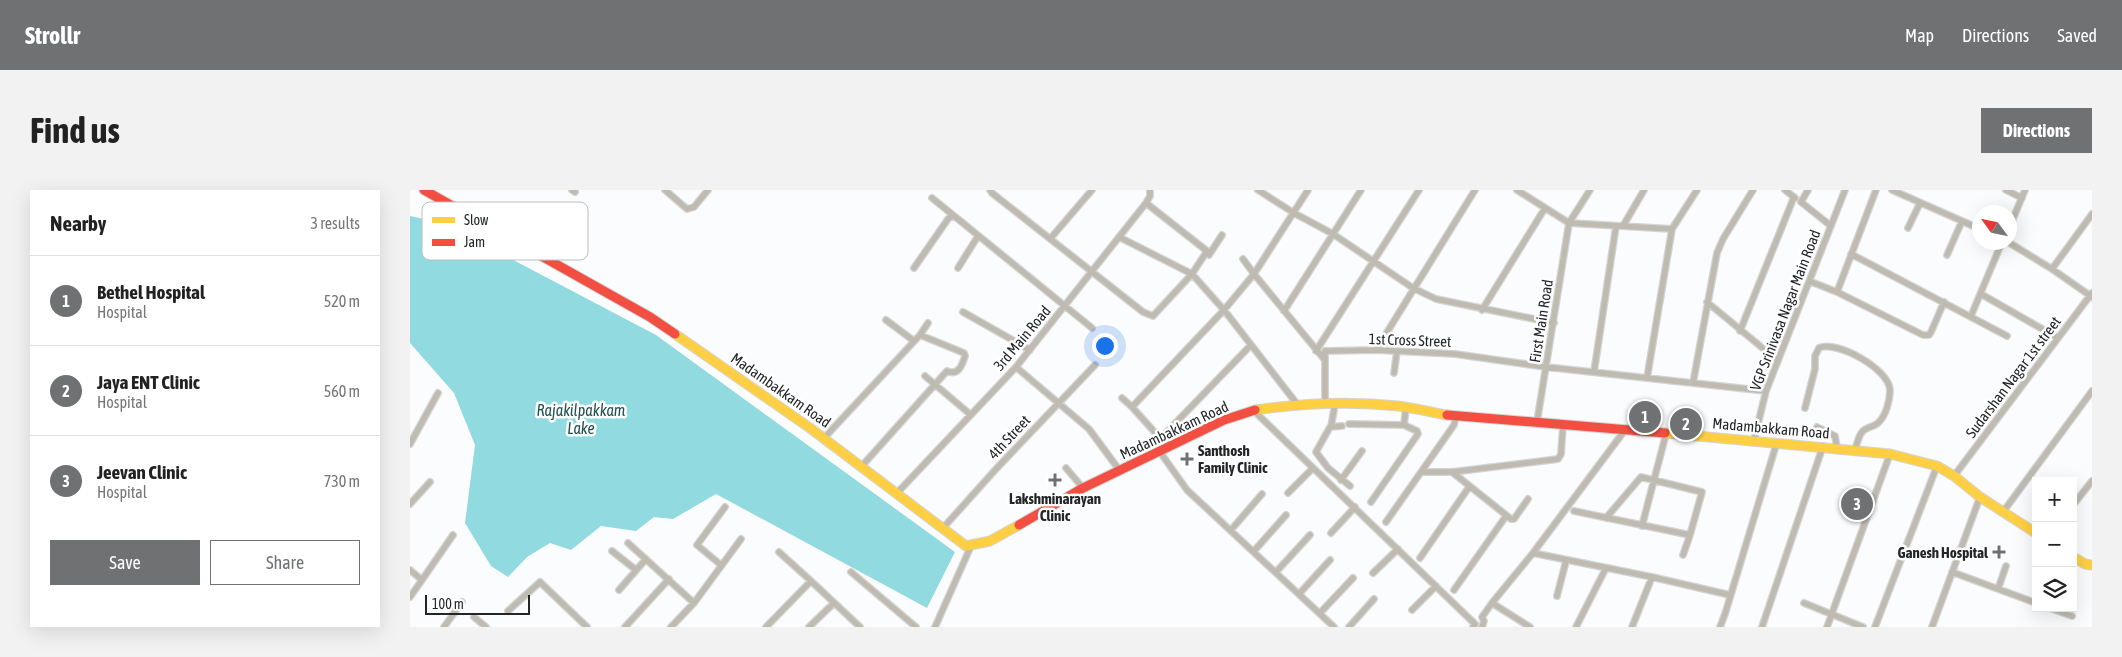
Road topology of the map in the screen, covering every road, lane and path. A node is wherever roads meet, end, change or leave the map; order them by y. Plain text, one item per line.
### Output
1 (424, 190) edge
2 (665, 190) edge
3 (708, 190) edge
4 (990, 190) edge
5 (1092, 190) edge
6 (1150, 190) edge
7 (1258, 190) edge
8 (1308, 190) edge
9 (1361, 190) edge
10 (1419, 190) edge
11 (1475, 190) edge
12 (1517, 190) edge
13 (1590, 190) edge
14 (1644, 190) edge
15 (1697, 190) edge
16 (1753, 190) edge
17 (1785, 190) edge
18 (1808, 190) edge
19 (1845, 190) edge
20 (1876, 190) edge
21 (1892, 190) edge
22 (2006, 190) edge
23 (2025, 190) edge
24 (434, 192) edge
25 (1528, 193) edge
26 (1794, 197) junction
27 (932, 198) dead end
28 (2022, 198) junction
29 (451, 202) edge
30 (1801, 202) junction
31 (1146, 203) junction
32 (1920, 203) junction
33 (1545, 208) junction
34 (2017, 210) edge
35 (1294, 213) junction
36 (2092, 214) edge
37 (953, 215) junction
38 (1962, 221) junction
39 (1569, 223) junction
40 (1972, 225) edge
41 (1619, 226) junction
42 (1831, 226) junction
43 (1908, 228) dead end
44 (1672, 230) junction
45 (1333, 234) junction
46 (1222, 235) dead end
47 (978, 236) junction
48 (1119, 237) junction
49 (1050, 239) junction
50 (2017, 248) edge
51 (1999, 250) edge
52 (1851, 254) junction
53 (1208, 255) junction
54 (1947, 255) dead end
55 (1215, 258) dead end
56 (1243, 259) dead end
57 (548, 260) edge
58 (1373, 261) junction
59 (914, 268) dead end
60 (958, 268) dead end
61 (2052, 269) junction
62 (1091, 272) junction
63 (1192, 274) junction
64 (1254, 274) junction
65 (1808, 281) junction
66 (1413, 288) junction
67 (1836, 292) junction
68 (1981, 294) junction
69 (2091, 295) edge
70 (1707, 302) junction
71 (1944, 302) junction
72 (1065, 307) junction
73 (1224, 310) junction
74 (1482, 310) junction
75 (1284, 311) junction
76 (964, 312) dead end
77 (1971, 316) junction
78 (886, 320) dead end
79 (928, 323) dead end
80 (1554, 323) junction
81 (1092, 328) dead end
82 (1740, 330) junction
83 (920, 335) junction
84 (2007, 336) dead end
85 (2058, 338) junction
86 (914, 341) junction
87 (1322, 342) junction
88 (1252, 345) junction
89 (1030, 350) junction
90 (1376, 350) junction
91 (1316, 351) junction
92 (1325, 351) junction
93 (1397, 351) junction
94 (1324, 359) junction
95 (1777, 360) junction
96 (1095, 365) dead end
97 (1546, 366) junction
98 (1016, 368) junction
99 (1594, 372) junction
100 (1394, 373) dead end
101 (925, 376) dead end
102 (1647, 378) junction
103 (1693, 383) junction
104 (935, 384) junction
105 (1766, 391) junction
106 (2092, 391) edge
107 (438, 393) dead end
108 (1122, 398) dead end
109 (1059, 402) junction
110 (1325, 403) junction
111 (1297, 404) junction
112 (1335, 404) junction
113 (1132, 407) junction
114 (1406, 408) junction
115 (1806, 408) dead end
116 (1253, 410) junction
117 (971, 415) junction
118 (1456, 416) junction
119 (1537, 422) junction
120 (1349, 424) dead end
121 (1563, 424) junction
122 (1404, 425) junction
123 (1342, 426) dead end
124 (1331, 427) junction
125 (1817, 427) dead end
126 (1626, 430) junction
127 (1666, 434) junction
128 (825, 437) junction
129 (1160, 439) junction
130 (1754, 440) junction
131 (1776, 442) junction
132 (410, 444) edge
133 (1823, 446) junction
134 (1169, 448) junction
135 (1837, 448) junction
136 (1855, 450) junction
137 (1362, 451) dead end
138 (1160, 452) junction
139 (1890, 454) junction
140 (1937, 466) junction
141 (861, 467) junction
142 (1066, 468) dead end
143 (1313, 468) junction
144 (1120, 471) junction
145 (1422, 472) junction
146 (1452, 472) junction
147 (1954, 476) junction
148 (1342, 480) junction
149 (1654, 480) junction
150 (2092, 481) edge
151 (430, 482) dead end
152 (1350, 486) dead end
153 (1470, 487) junction
154 (1083, 488) junction
155 (898, 492) junction
156 (1288, 493) dead end
157 (1262, 494) dead end
158 (1980, 497) junction
159 (1528, 499) dead end
160 (2077, 500) edge
161 (1372, 502) dead end
162 (410, 504) edge
163 (725, 506) dead end
164 (1355, 507) junction
165 (1574, 512) dead end
166 (2003, 512) junction
167 (1286, 515) dead end
168 (1506, 516) junction
169 (1606, 518) junction
170 (1386, 522) dead end
171 (1642, 526) junction
172 (943, 528) junction
173 (1231, 530) junction
174 (2032, 530) edge
175 (1331, 533) dead end
176 (453, 535) dead end
177 (1310, 535) dead end
178 (1690, 535) junction
179 (741, 539) dead end
180 (628, 543) dead end
181 (971, 546) junction
182 (1398, 549) junction
183 (612, 551) dead end
184 (1254, 551) junction
185 (779, 552) dead end
186 (1533, 554) junction
187 (1683, 555) dead end
188 (1420, 558) dead end
189 (646, 559) junction
190 (2077, 559) edge
191 (1330, 560) dead end
192 (1566, 561) junction
193 (721, 564) junction
194 (2092, 565) edge
195 (2006, 566) dead end
196 (1606, 568) junction
197 (410, 570) edge
198 (636, 570) junction
199 (851, 572) dead end
200 (1276, 572) junction
201 (1952, 572) junction
202 (1373, 573) dead end
203 (1652, 577) junction
204 (1353, 578) dead end
205 (669, 579) junction
206 (422, 580) junction
207 (811, 581) junction
208 (1436, 586) junction
209 (1998, 589) junction
210 (619, 590) dead end
211 (1454, 590) dead end
212 (1299, 594) junction
213 (1730, 595) junction
214 (1557, 596) dead end
215 (410, 597) edge
216 (1374, 599) dead end
217 (462, 602) dead end
218 (2032, 602) edge
219 (834, 603) junction
220 (1492, 603) junction
221 (694, 604) junction
222 (1804, 604) dead end
223 (1412, 610) dead end
224 (508, 611) dead end
225 (2061, 612) edge
226 (1320, 613) junction
227 (1832, 614) junction
228 (2072, 616) dead end
229 (474, 617) dead end
230 (444, 627) edge
231 (486, 627) edge
232 (588, 627) edge
233 (625, 627) edge
234 (671, 627) edge
235 (766, 627) edge
236 (809, 627) edge
237 (860, 627) edge
238 (916, 627) edge
239 (935, 627) edge
240 (1334, 627) edge
241 (1349, 627) edge
242 (1473, 627) edge
243 (1482, 627) edge
244 (1530, 627) edge
245 (1576, 627) edge
246 (1632, 627) edge
247 (1720, 627) edge
248 (1762, 627) edge
249 (1827, 627) edge
250 (1863, 627) edge
251 (1875, 627) edge
252 (1932, 627) edge

1 - 24 street, Madambakkam Road
2 - 3 street
4 - 49 street
5 - 49 street
6 - 31 street, 3rd Main Road
7 - 35 street
8 - 35 street
9 - 45 street
10 - 58 street
11 - 66 street
12 - 25 street
13 - 39 street
14 - 41 street
15 - 44 street
16 - 70 street
17 - 26 street
18 - 30 street
19 - 42 street, VGP Srinivasa Nagar Main Road
20 - 52 street
21 - 32 street
22 - 28 street
23 - 28 street
24 - 29 street, Madambakkam Road
25 - 33 street
26 - 30 street
26 - 82 street
27 - 37 street
28 - 34 street
30 - 42 street
31 - 48 street, 3rd Main Road
31 - 53 street
32 - 38 street
32 - 43 street
33 - 39 street
33 - 74 street
35 - 45 street
35 - 64 street
36 - 61 street
37 - 47 street
37 - 59 street
38 - 40 street
38 - 54 street
39 - 41 street
39 - 80 street, First Main Road
41 - 44 street
41 - 99 street
42 - 65 street, VGP Srinivasa Nagar Main Road
44 - 102 street
45 - 58 street
45 - 75 street
46 - 53 street
47 - 60 street
47 - 72 street
48 - 62 street, 3rd Main Road
48 - 63 street
49 - 62 street
50 - 61 street
51 - 68 street
52 - 67 street
52 - 71 street
53 - 55 street
53 - 63 street
56 - 64 street
57 - 128 street, Madambakkam Road
58 - 66 street
58 - 87 street
61 - 69 street
62 - 63 street
62 - 72 street, 3rd Main Road
63 - 73 street
64 - 73 street
64 - 75 street
65 - 67 street
65 - 95 street, VGP Srinivasa Nagar Main Road
66 - 74 street
66 - 90 street
67 - 71 street
68 - 77 street
68 - 85 street
69 - 85 street, Sudarshan Nagar 1st street
70 - 82 street
70 - 103 street
71 - 77 street
72 - 81 street
72 - 89 street, 3rd Main Road
73 - 88 street
73 - 113 street
74 - 80 street
75 - 91 street
76 - 89 street
77 - 84 street
78 - 86 street
79 - 83 street
80 - 97 street, First Main Road
82 - 95 street
83 - 86 street
83 - 104 street
85 - 147 street, Sudarshan Nagar 1st street
86 - 128 street
87 - 91 street
87 - 92 street
88 - 111 street
88 - 129 street
89 - 98 street, 3rd Main Road
90 - 92 street, 1st Cross Street
90 - 93 street, 1st Cross Street
91 - 94 street
92 - 94 street
93 - 97 street, 1st Cross Street
93 - 100 street
94 - 110 street
95 - 105 street, VGP Srinivasa Nagar Main Road
96 - 109 street, 4th Street
97 - 99 street, 1st Cross Street
97 - 119 street, First Main Road
98 - 109 street
98 - 117 street, 3rd Main Road
99 - 102 street, 1st Cross Street
101 - 104 street
102 - 103 street, 1st Cross Street
103 - 105 street, 1st Cross Street
104 - 117 street
104 - 141 street
105 - 130 street, VGP Srinivasa Nagar Main Road
106 - 166 street
107 - 132 street
108 - 113 street
109 - 144 street
109 - 172 street, 4th Street
110 - 111 street, Madambakkam Road
110 - 112 street, Madambakkam Road
111 - 116 street, Madambakkam Road
112 - 114 street, Madambakkam Road
112 - 124 street
113 - 129 street
114 - 118 street, Madambakkam Road
114 - 122 street
115 - 136 street
116 - 134 street, Madambakkam Road
116 - 143 street
117 - 155 street, 3rd Main Road
118 - 119 street, Madambakkam Road
118 - 145 street
119 - 121 street, Madambakkam Road
120 - 122 street
121 - 126 street, Madambakkam Road
121 - 146 street
122 - 161 street
123 - 124 street
124 - 148 street
125 - 135 street
126 - 127 street, Madambakkam Road
126 - 186 street
127 - 130 street, Madambakkam Road
127 - 149 street
128 - 141 street, Madambakkam Road
129 - 134 street
130 - 131 street, Madambakkam Road
131 - 133 street, Madambakkam Road
131 - 213 street
133 - 135 street, Madambakkam Road
133 - 248 street
134 - 138 street, Madambakkam Road
135 - 136 street, Madambakkam Road
136 - 139 street, Madambakkam Road
137 - 148 street
138 - 144 street, Madambakkam Road
138 - 173 street
139 - 140 street, Madambakkam Road
139 - 227 street
140 - 147 street, Madambakkam Road
140 - 251 street
141 - 155 street, Madambakkam Road
142 - 154 street
143 - 156 street
143 - 164 street
144 - 154 street, Madambakkam Road
145 - 146 street
145 - 170 street
146 - 153 street
147 - 158 street, Madambakkam Road
148 - 152 street
149 - 169 street
149 - 171 street
149 - 178 street
150 - 160 street
151 - 162 street
153 - 168 street
153 - 188 street
154 - 181 street, Madambakkam Road
155 - 172 street, Madambakkam Road
157 - 173 street
158 - 166 street, Madambakkam Road
158 - 201 street
159 - 168 street
163 - 193 street
164 - 175 street
164 - 182 street
165 - 169 street
166 - 174 street, Madambakkam Road
167 - 184 street
168 - 211 street
169 - 171 street
171 - 178 street
172 - 181 street, Madambakkam Road
173 - 184 street
176 - 206 street
177 - 200 street
178 - 187 street
179 - 193 street
180 - 189 street
181 - 239 street
182 - 202 street
182 - 208 street
183 - 198 street
184 - 200 street
185 - 207 street
186 - 192 street
186 - 220 street
189 - 198 street
189 - 205 street
190 - 194 street
191 - 212 street
192 - 196 street
192 - 214 street
193 - 221 street
195 - 209 street
196 - 203 street
196 - 245 street
197 - 206 street
198 - 210 street
199 - 238 street
200 - 212 street
201 - 209 street
201 - 252 street
203 - 213 street
203 - 246 street
204 - 226 street
205 - 221 street
205 - 233 street
206 - 215 street
207 - 219 street
207 - 235 street
208 - 223 street
208 - 242 street
209 - 218 street
212 - 226 street
213 - 247 street
216 - 241 street
217 - 230 street
219 - 236 street
219 - 237 street
220 - 243 street
220 - 244 street
221 - 234 street
222 - 227 street
224 - 232 street
225 - 228 street
226 - 240 street
227 - 249 street
227 - 250 street
229 - 231 street

